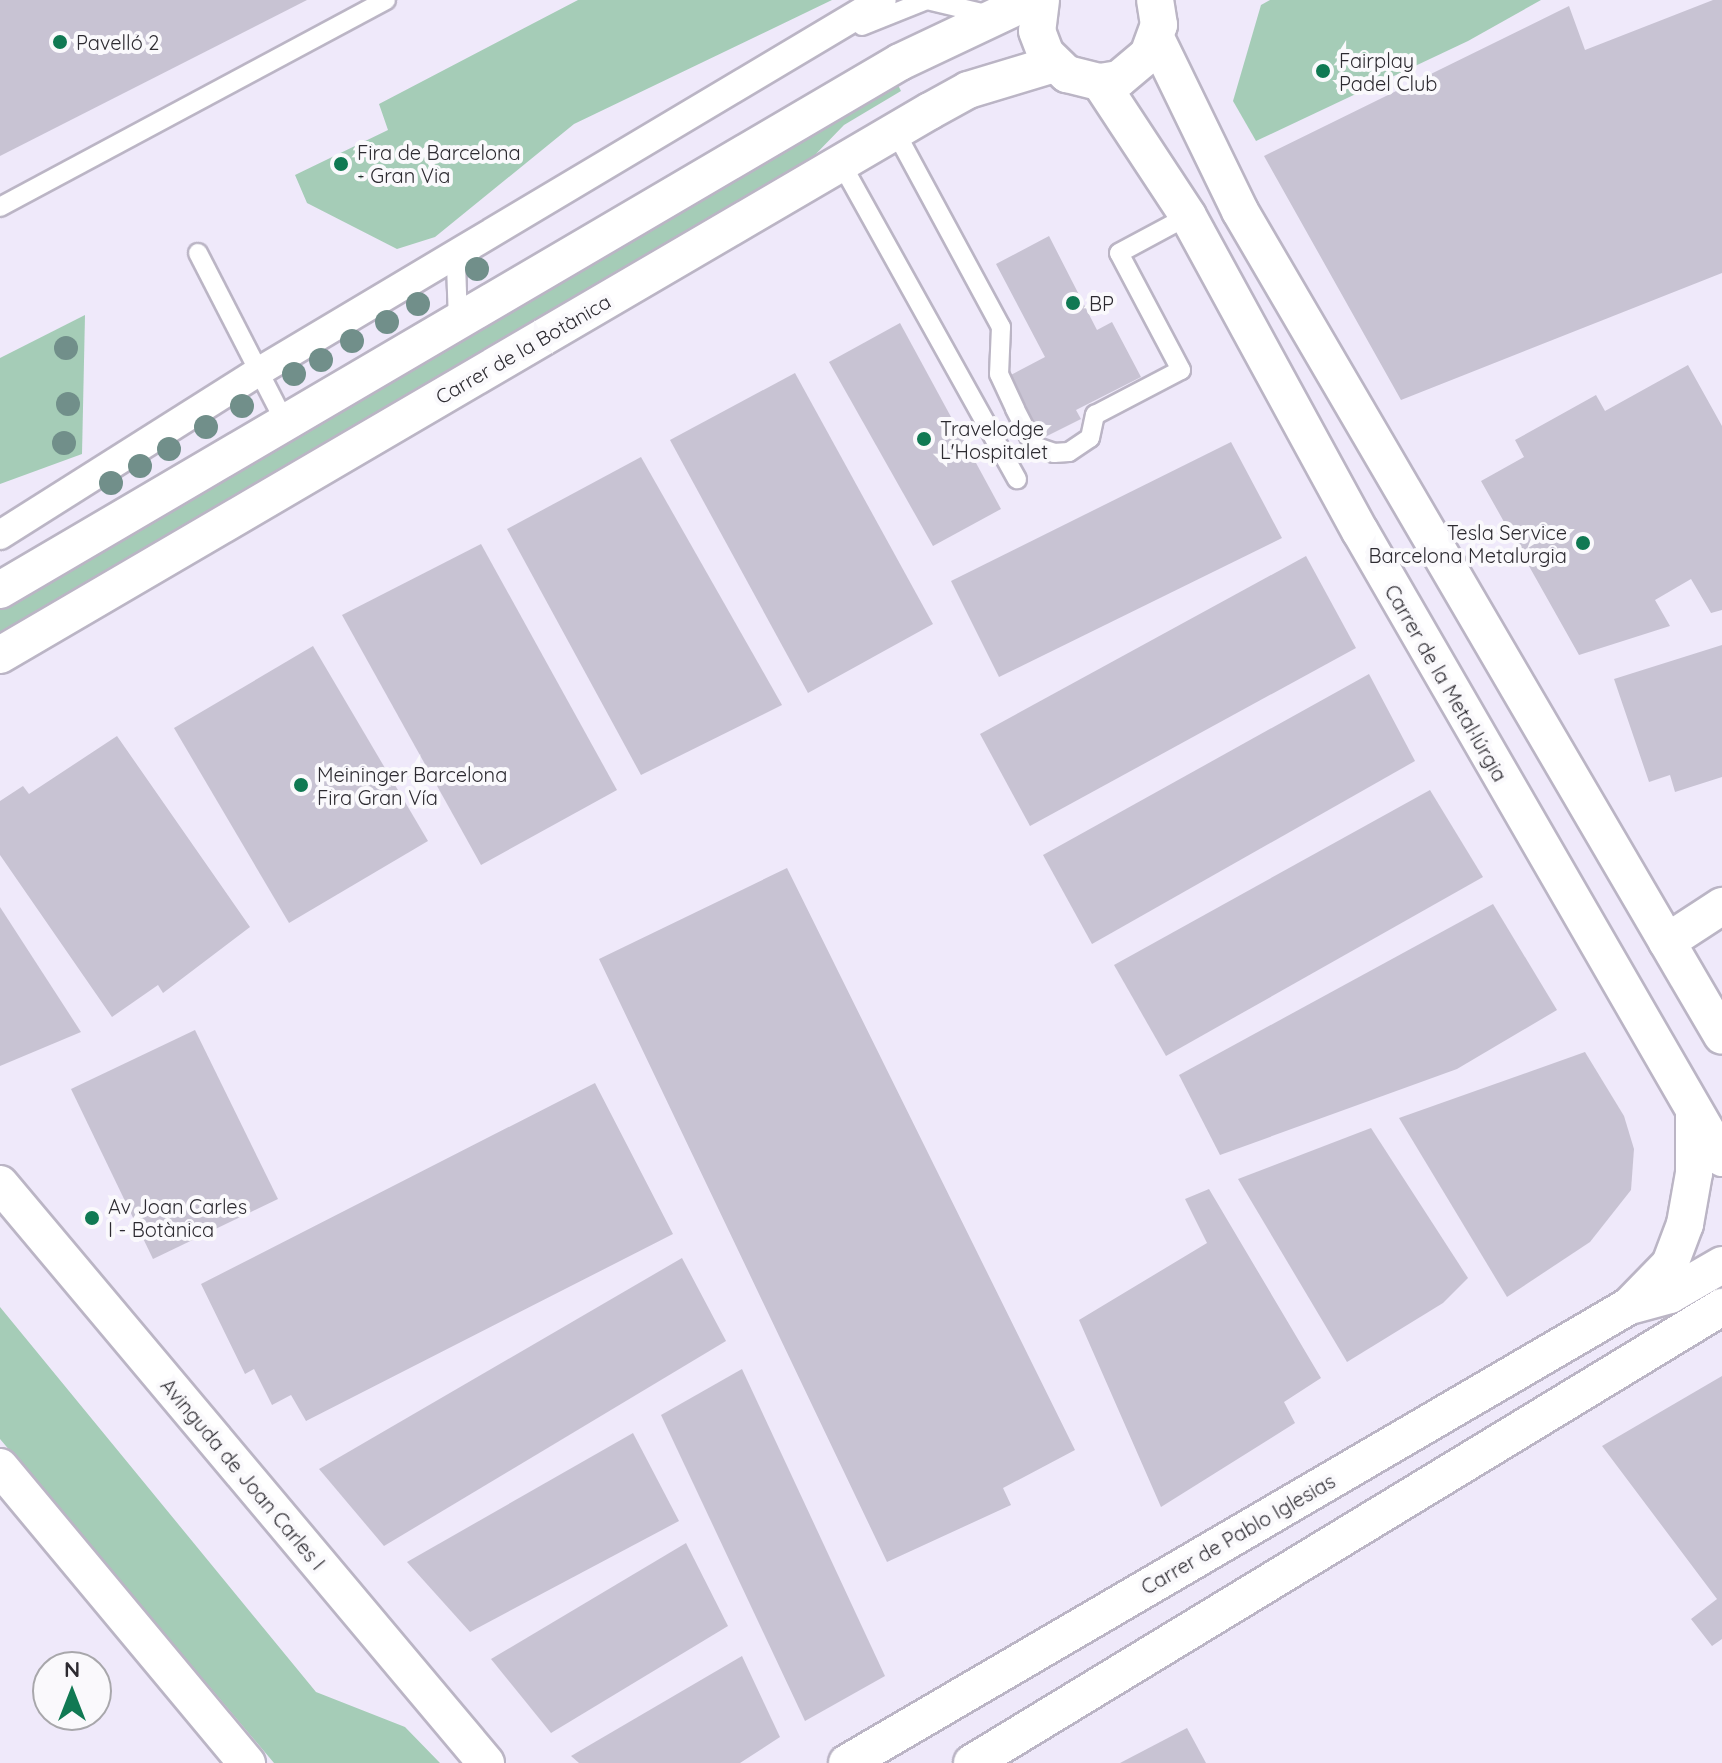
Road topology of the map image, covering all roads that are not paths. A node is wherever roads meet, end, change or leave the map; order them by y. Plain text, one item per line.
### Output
1 (386, 0) edge
2 (882, 0) edge
3 (1031, 0) edge
4 (1041, 0) edge
5 (1155, 0) edge
6 (996, 16) junction
7 (1156, 38) junction
8 (1054, 64) junction
9 (1100, 82) junction
10 (895, 131) junction
11 (841, 163) junction
12 (0, 207) edge
13 (1188, 216) junction
14 (198, 253) dead end
15 (458, 321) junction
16 (258, 372) junction
17 (285, 422) junction
18 (1017, 479) dead end
19 (0, 535) edge
20 (0, 590) edge
21 (0, 655) edge
22 (1722, 906) edge
23 (1667, 942) junction
24 (1722, 1036) edge
25 (1694, 1115) junction
26 (1722, 1158) edge
27 (0, 1184) edge
28 (1722, 1265) edge
29 (1629, 1306) junction
30 (1722, 1307) edge
31 (1706, 1329) edge
32 (0, 1467) edge
33 (247, 1763) edge
34 (486, 1763) edge
35 (847, 1763) edge
36 (972, 1763) edge

1 - 12 lane
2 - 16 street
3 - 6 street
4 - 8 street
5 - 7 street
6 - 15 street
6 - 15 lane
7 - 9 street
7 - 23 street
8 - 9 street
8 - 10 street, Carrer de la Botànica
9 - 13 street, Carrer de la Metal·lúrgia
10 - 11 street, Carrer de la Botànica
10 - 13 lane
11 - 18 lane
11 - 21 street, Carrer de la Botànica
13 - 25 street, Carrer de la Metal·lúrgia
14 - 16 lane
15 - 17 street
16 - 17 lane
16 - 19 street
17 - 20 street
22 - 23 street
23 - 24 street
25 - 26 street, Carrer de la Metal·lúrgia
25 - 29 street, Carrer de Pablo Iglesias
27 - 34 street, Avinguda de Joan Carles I
28 - 29 street, Carrer de Pablo Iglesias
29 - 35 street, Carrer de Pablo Iglesias
30 - 31 street
31 - 36 street
32 - 33 street

